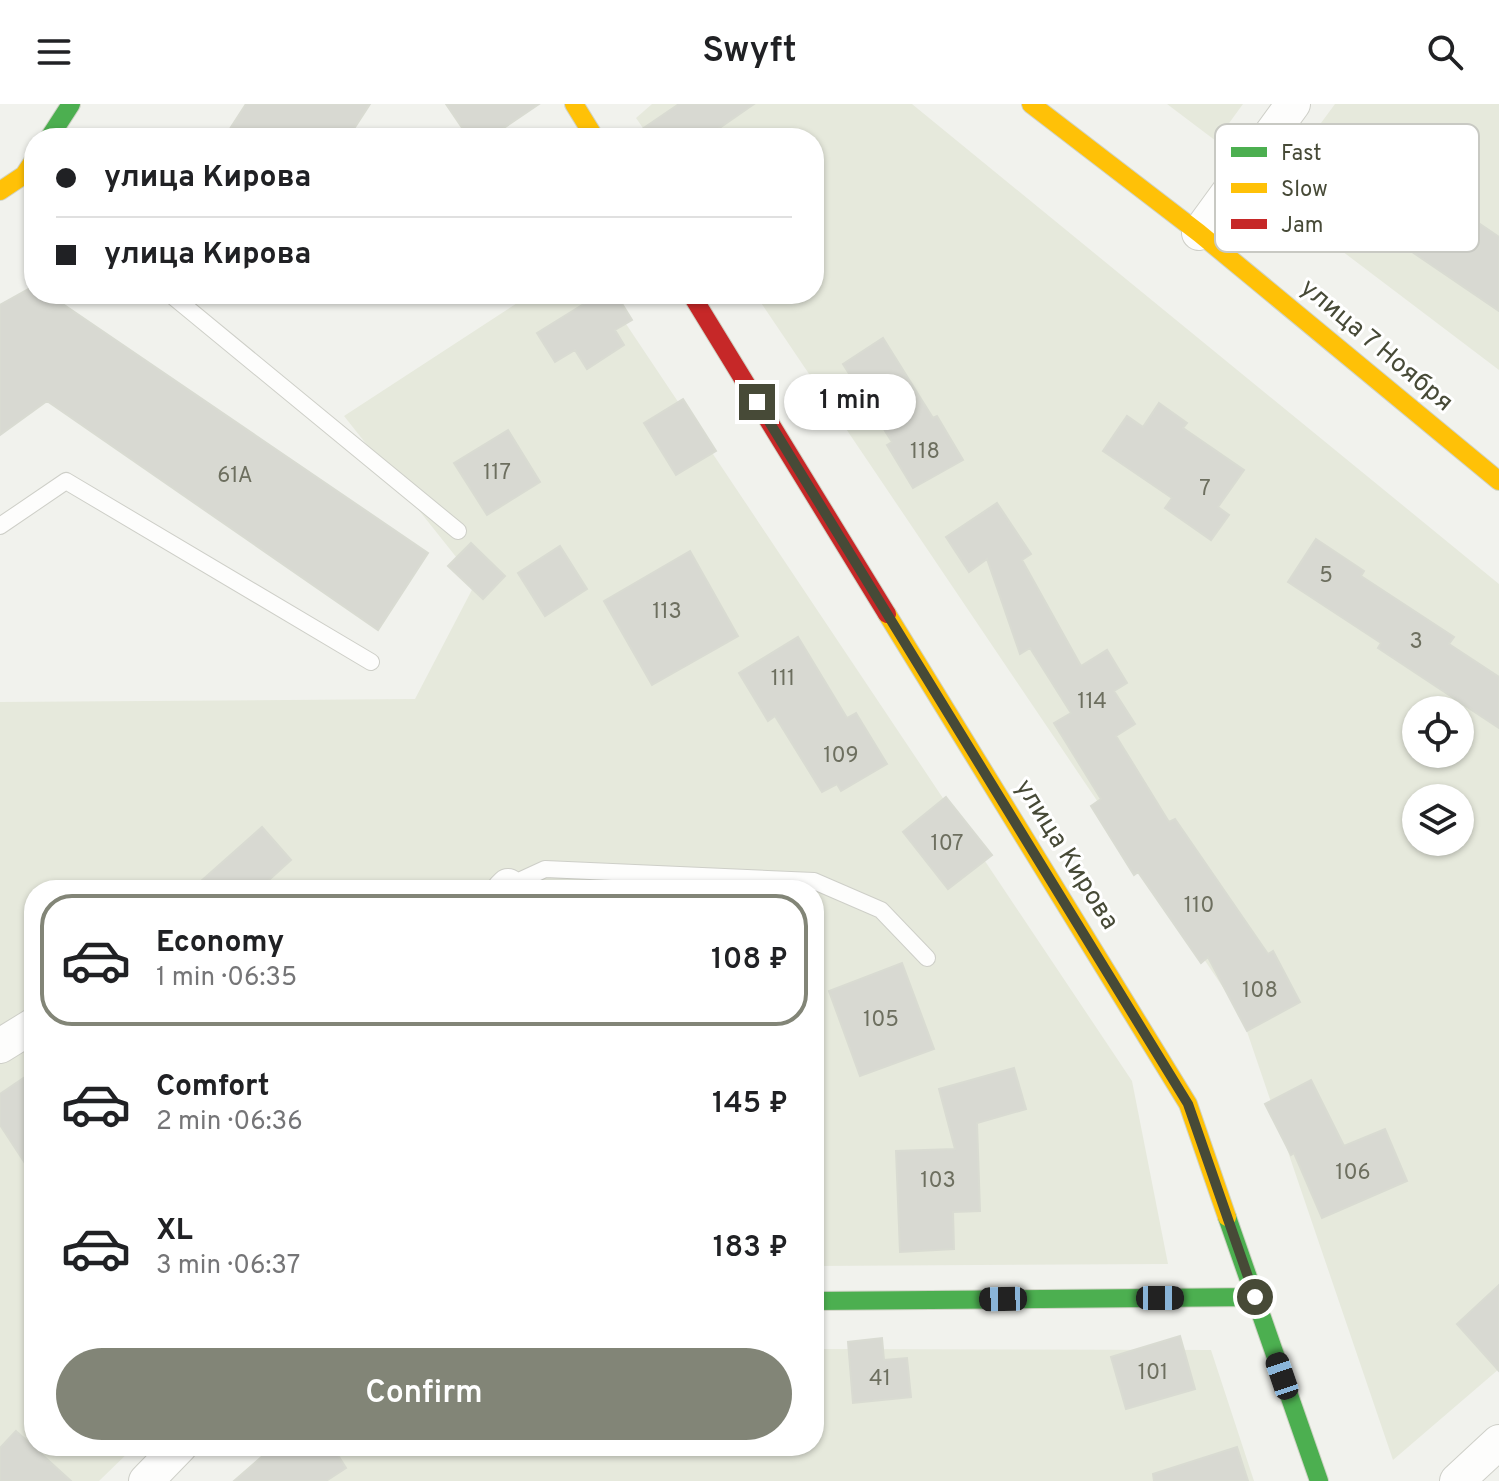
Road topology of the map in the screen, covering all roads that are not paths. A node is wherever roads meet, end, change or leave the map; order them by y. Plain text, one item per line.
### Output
1 (71, 104) edge
2 (574, 104) edge
3 (1031, 104) edge
4 (1293, 104) edge
5 (1278, 124) edge
6 (55, 128) edge
7 (589, 128) edge
8 (24, 177) edge
9 (0, 191) edge
10 (1215, 211) edge
11 (1199, 233) junction
12 (1215, 246) edge
13 (1222, 252) edge
14 (182, 304) edge
15 (697, 304) edge
16 (1499, 481) edge
17 (0, 526) edge
18 (458, 531) dead end
19 (371, 662) dead end
20 (522, 880) edge
21 (792, 880) edge
22 (824, 885) edge
23 (927, 958) dead end
24 (24, 1031) edge
25 (0, 1046) edge
26 (1255, 1297) junction
27 (824, 1301) edge
28 (1499, 1442) edge
29 (170, 1456) edge
30 (146, 1481) edge
31 (1319, 1481) edge
32 (1457, 1481) edge

1 - 6 street
2 - 7 street
3 - 11 street, улица 7 Ноября
4 - 5 street
8 - 9 street
10 - 11 street
11 - 12 street, улица 7 Ноября
13 - 16 street, улица 7 Ноября
14 - 18 lane
15 - 26 street, улица Кирова
17 - 19 lane
20 - 21 lane
22 - 23 lane
24 - 25 street
26 - 27 street
26 - 31 street, улица Кирова
28 - 32 street
29 - 30 street

